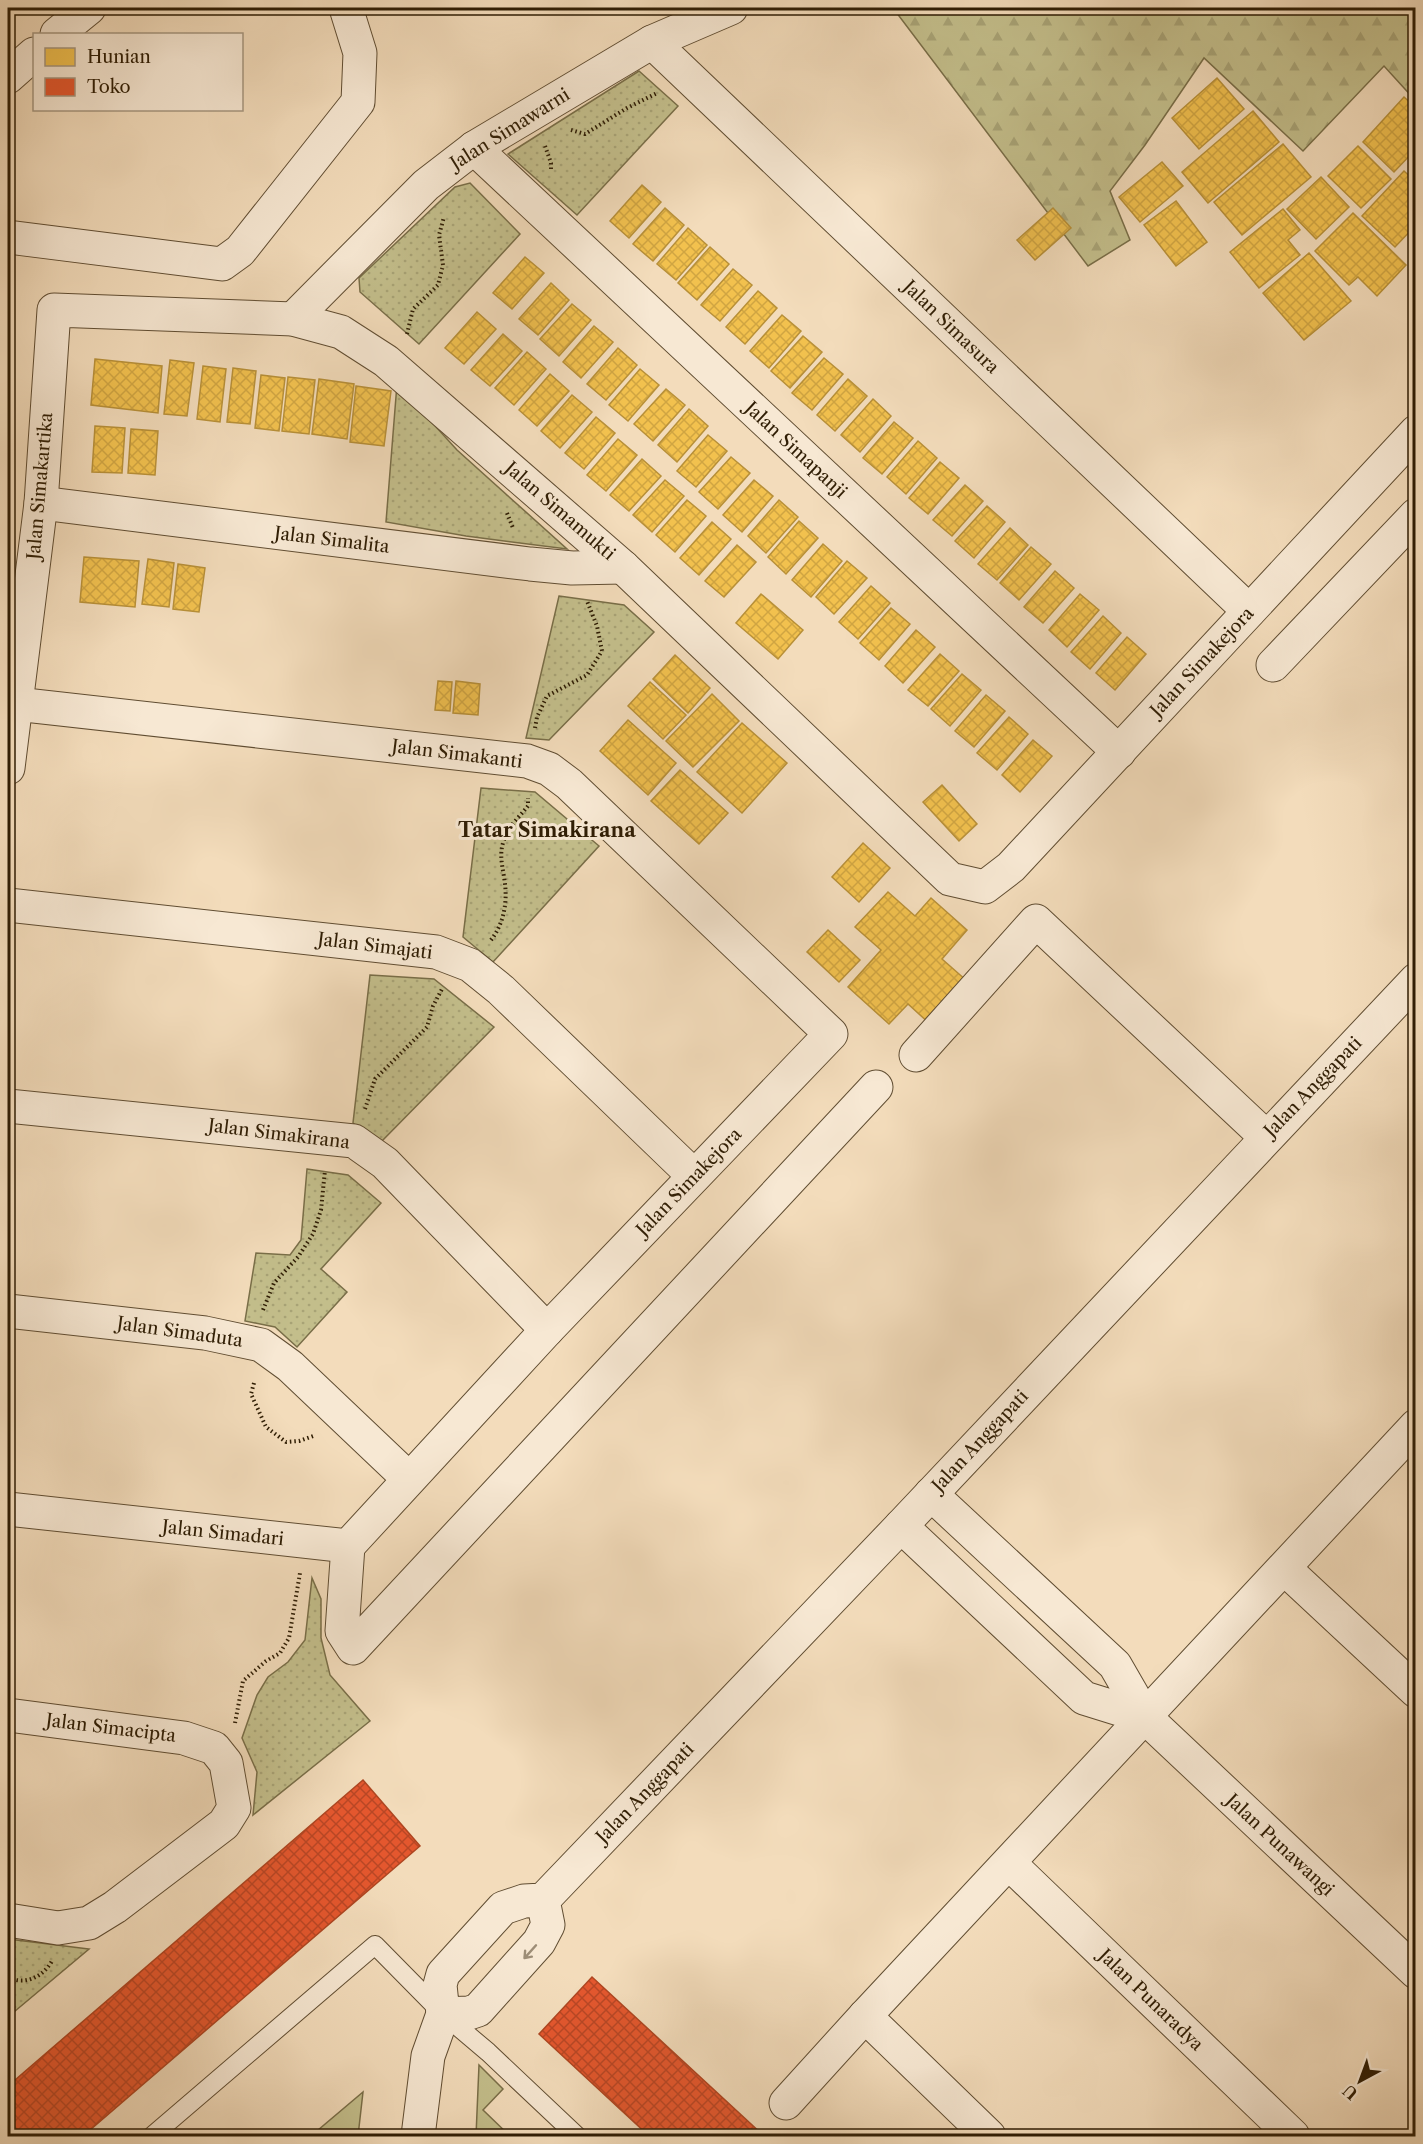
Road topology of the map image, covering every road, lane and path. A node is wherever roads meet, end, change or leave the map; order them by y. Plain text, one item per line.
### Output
1 (89, 8) edge
2 (346, 8) edge
3 (731, 8) edge
4 (58, 33) edge
5 (652, 42) junction
6 (33, 55) edge
7 (684, 73) junction
8 (8, 76) edge
9 (567, 128) dead end
10 (549, 137) dead end
11 (474, 148) junction
12 (529, 199) junction
13 (452, 210) dead end
14 (8, 237) edge
15 (54, 310) joint
16 (293, 319) junction
17 (386, 361) junction
18 (1416, 432) edge
19 (41, 503) junction
20 (1416, 514) edge
21 (623, 567) junction
22 (572, 568) junction
23 (1249, 611) junction
24 (1273, 665) dead end
25 (16, 704) junction
26 (1119, 752) junction
27 (527, 761) junction
28 (8, 768) edge
29 (985, 887) joint
30 (8, 905) edge
31 (470, 964) junction
32 (1416, 980) edge
33 (831, 1034) joint
34 (916, 1055) dead end
35 (876, 1087) dead end
36 (8, 1106) edge
37 (1266, 1137) junction
38 (341, 1139) junction
39 (694, 1176) junction
40 (8, 1311) edge
41 (547, 1330) junction
42 (261, 1345) junction
43 (351, 1423) junction
44 (1416, 1426) edge
45 (409, 1479) junction
46 (931, 1494) junction
47 (8, 1509) edge
48 (901, 1526) junction
49 (304, 1542) junction
50 (348, 1546) junction
51 (1284, 1568) junction
52 (1416, 1691) edge
53 (8, 1715) edge
54 (1145, 1717) junction
55 (214, 1748) junction
56 (1009, 1863) junction
57 (543, 1900) junction
58 (8, 1920) edge
59 (74, 1925) junction
60 (1416, 1972) edge
61 (8, 1977) edge
62 (443, 2014) junction
63 (865, 2016) junction
64 (786, 2103) dead end
65 (153, 2136) edge
66 (418, 2136) edge
67 (577, 2136) edge
68 (989, 2136) edge
69 (1293, 2136) edge

1 - 4 street
2 - 14 street
3 - 5 street, Jalan Simawarni
5 - 7 street, Jalan Simasura
5 - 11 street, Jalan Simawarni
6 - 8 street
7 - 9 path
7 - 23 street, Jalan Simasura
10 - 12 path
11 - 12 street, Jalan Simapanji
11 - 16 street, Jalan Simawarni
12 - 26 street, Jalan Simapanji
13 - 17 path
15 - 16 street, Jalan Simamukti
15 - 19 street, Jalan Simakartika
16 - 17 street, Jalan Simamukti
17 - 21 street, Jalan Simamukti
18 - 23 street, Jalan Simakejora
19 - 22 street, Jalan Simalita
19 - 25 street, Jalan Simakartika
20 - 24 street
21 - 22 street, Jalan Simalita
21 - 29 street, Jalan Simamukti
22 - 27 path
23 - 26 street, Jalan Simakejora
25 - 27 street, Jalan Simakanti
25 - 28 street, Jalan Simakartika
26 - 29 street, Jalan Simakejora
27 - 31 path
27 - 33 street, Jalan Simakanti
30 - 31 street, Jalan Simajati
31 - 38 path
31 - 39 street, Jalan Simajati
32 - 37 street, Jalan Anggapati
33 - 39 street, Jalan Simakejora
34 - 37 street
35 - 50 street
36 - 38 street, Jalan Simakirana
37 - 46 street, Jalan Anggapati
38 - 41 street, Jalan Simakirana
38 - 42 path
39 - 41 street, Jalan Simakejora
40 - 42 street, Jalan Simaduta
41 - 45 street, Jalan Simakejora
42 - 43 street, Jalan Simaduta
42 - 43 path
43 - 45 street, Jalan Simaduta
44 - 51 street
45 - 50 street
46 - 48 street, Jalan Anggapati
46 - 54 street
47 - 49 street, Jalan Simadari
48 - 54 street
48 - 57 street, Jalan Anggapati
49 - 50 street, Jalan Simadari
49 - 55 path
51 - 52 street
51 - 54 street
53 - 55 street, Jalan Simacipta
54 - 56 street
54 - 60 street, Jalan Punawangi
55 - 59 street
56 - 63 street
56 - 69 street, Jalan Punaradya
57 - 62 street
57 -> 62 street
58 - 59 street
59 - 61 path
62 - 65 lane
62 - 66 street
62 - 67 lane
63 - 64 street
63 - 68 street

